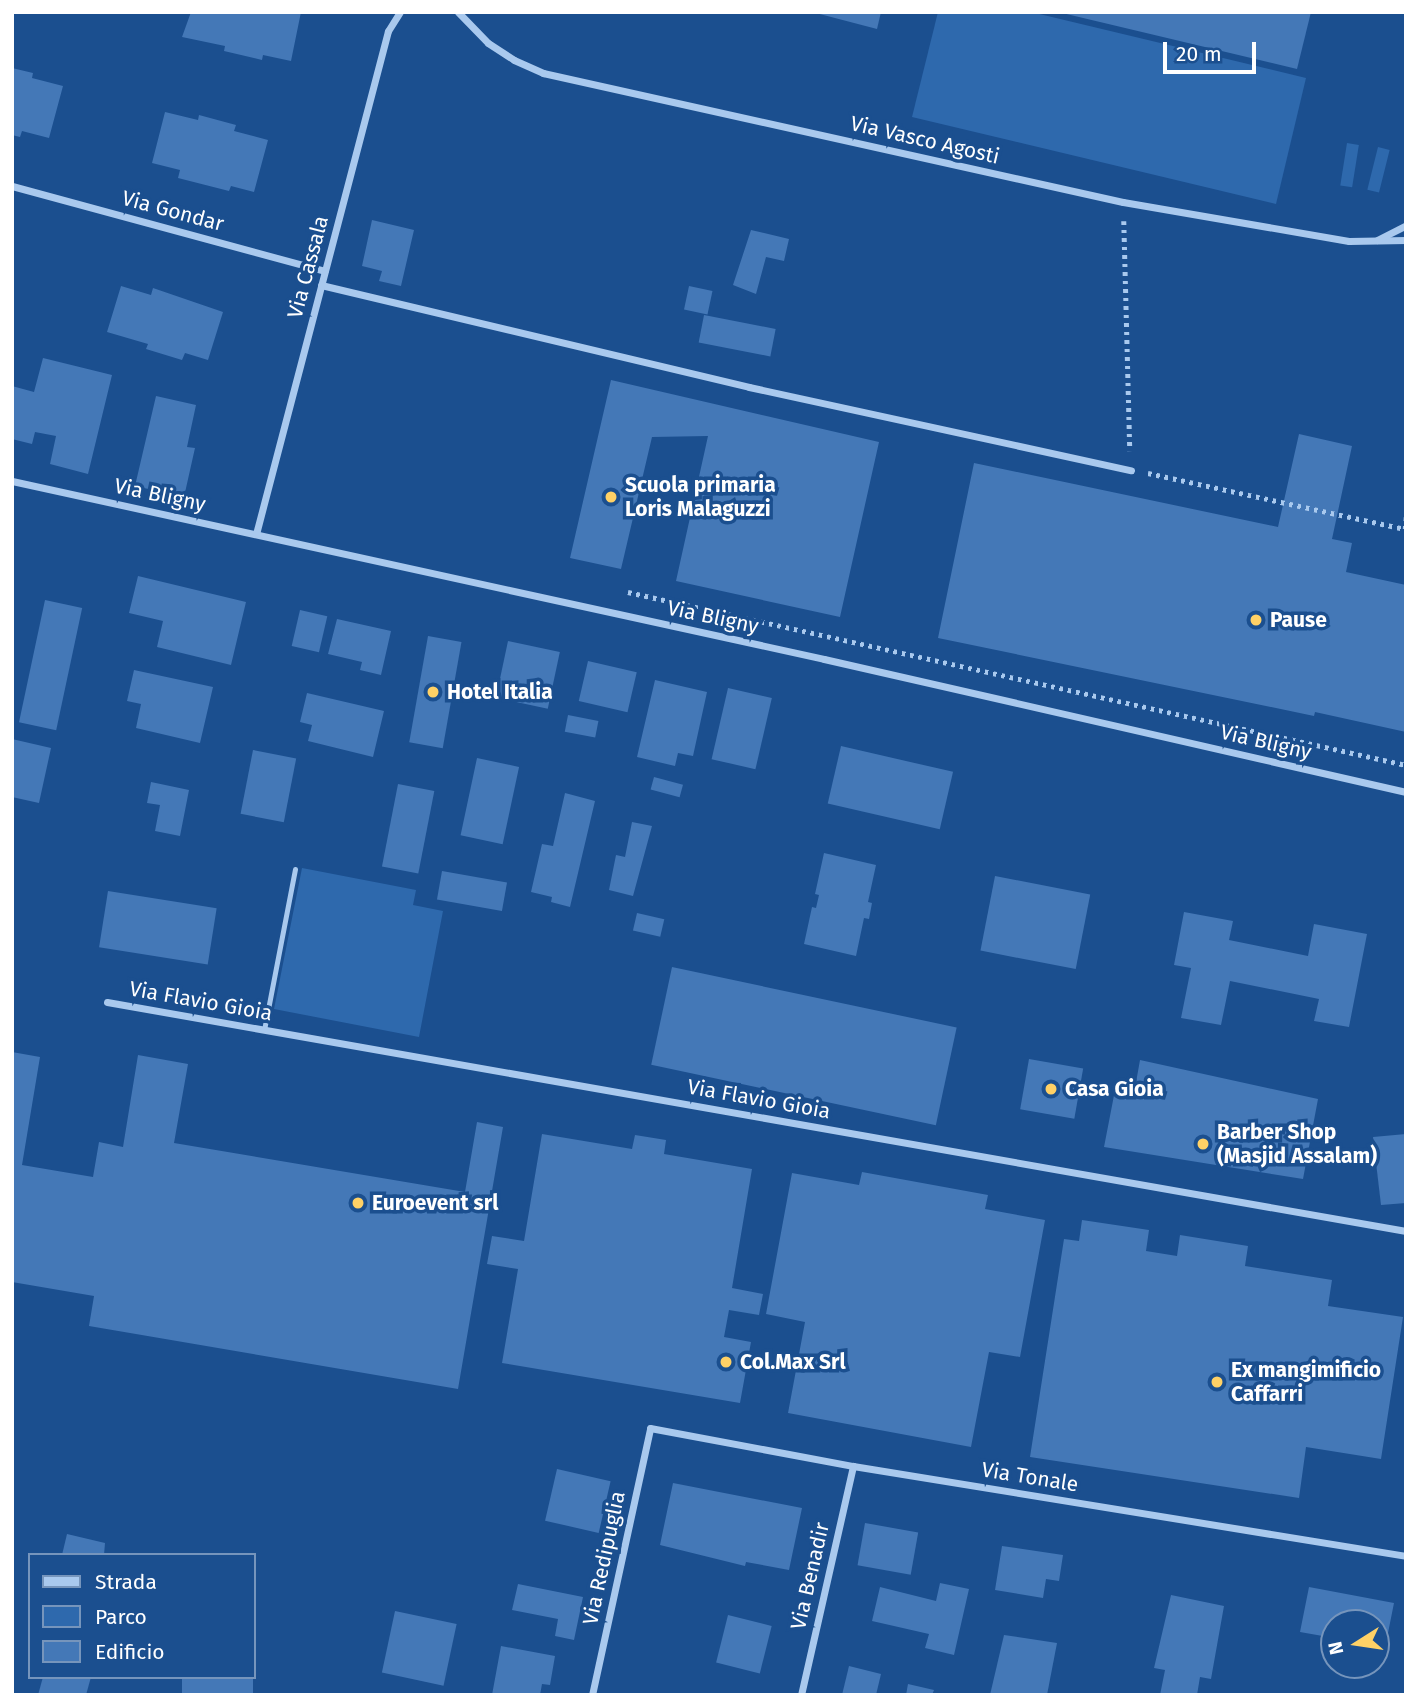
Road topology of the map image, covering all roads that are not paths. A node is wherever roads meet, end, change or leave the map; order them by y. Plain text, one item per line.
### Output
1 (400, 12) edge
2 (458, 12) edge
3 (12, 186) edge
4 (1406, 225) edge
5 (1406, 240) edge
6 (1374, 242) junction
7 (325, 271) junction
8 (321, 285) junction
9 (1131, 470) road end
10 (12, 481) edge
11 (256, 534) junction
12 (1406, 792) edge
13 (295, 869) dead end
14 (107, 1002) dead end
15 (264, 1030) junction
16 (1406, 1231) edge
17 (650, 1428) joint
18 (852, 1466) junction
19 (1406, 1556) edge
20 (592, 1695) edge
21 (801, 1695) edge

1 - 7 street, Via Cassala
2 - 6 street, Via Vasco Agosti
3 - 7 street, Via Gondar
4 - 6 street
5 - 6 street, Via Vasco Agosti
7 - 8 street, Via Cassala
8 - 9 street
8 - 11 street, Via Cassala
10 - 11 street, Via Bligny
11 - 12 street, Via Bligny
13 - 15 lane
14 - 15 street, Via Flavio Gioia
15 - 16 street, Via Flavio Gioia
17 - 18 street, Via Tonale
17 - 20 street, Via Redipuglia
18 - 19 street, Via Tonale
18 - 21 street, Via Benadir

